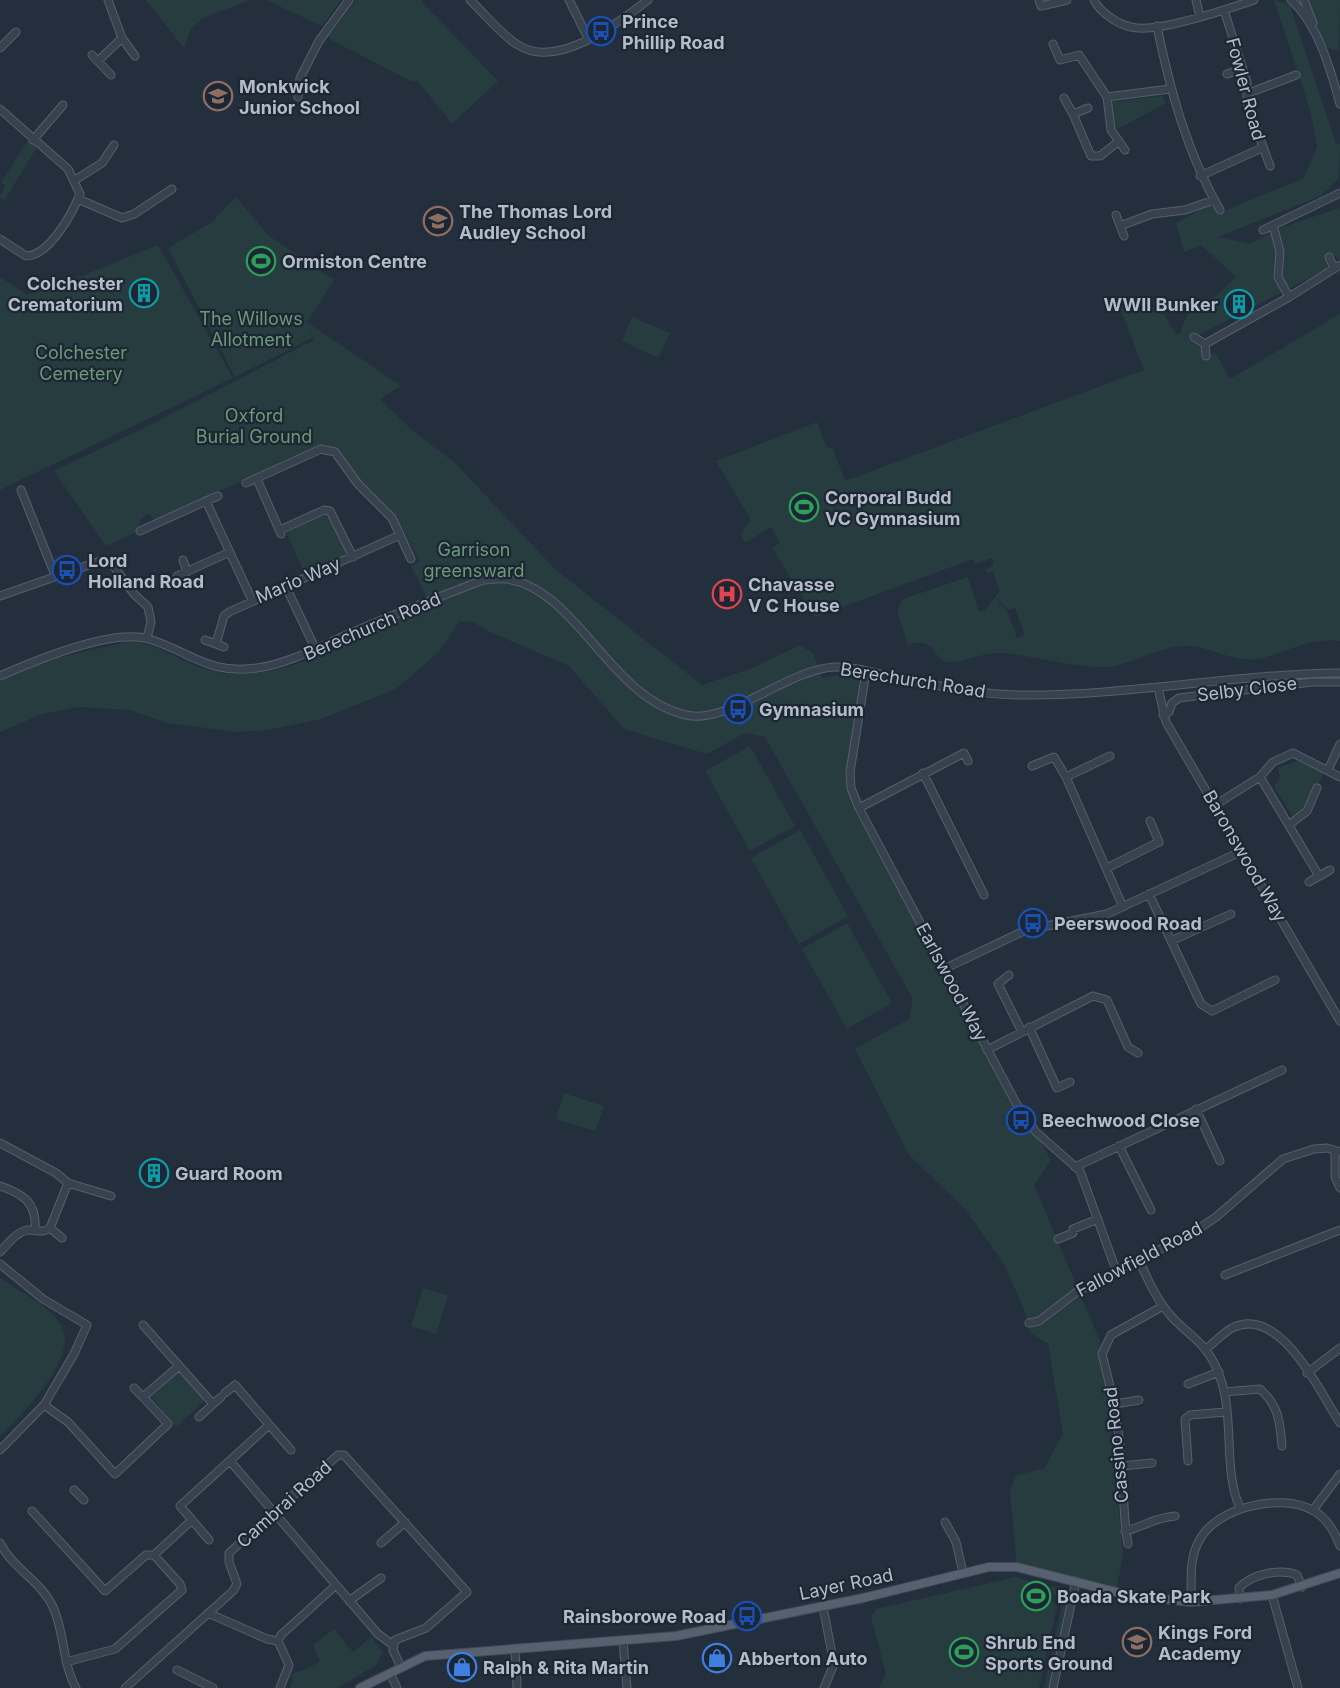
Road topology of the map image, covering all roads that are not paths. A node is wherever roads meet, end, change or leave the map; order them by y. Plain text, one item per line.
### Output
1 (108, 0) edge
2 (349, 0) edge
3 (470, 0) edge
4 (568, 0) edge
5 (1039, 0) edge
6 (1067, 0) edge
7 (1094, 0) edge
8 (1196, 0) edge
9 (1254, 0) edge
10 (1291, 0) edge
11 (1304, 0) edge
12 (645, 1) edge
13 (1224, 10) junction
14 (1200, 16) junction
15 (1157, 26) junction
16 (1313, 29) junction
17 (16, 32) dead end
18 (122, 38) junction
19 (588, 38) junction
20 (1053, 44) dead end
21 (0, 48) edge
22 (135, 56) dead end
23 (1241, 69) junction
24 (1227, 74) dead end
25 (111, 75) dead end
26 (1296, 75) dead end
27 (1170, 89) junction
28 (1249, 93) junction
29 (298, 97) dead end
30 (1107, 97) junction
31 (1064, 98) dead end
32 (63, 105) dead end
33 (1340, 105) edge
34 (1088, 108) dead end
35 (0, 109) edge
36 (1073, 114) junction
37 (33, 140) junction
38 (1118, 142) junction
39 (114, 145) dead end
40 (1262, 148) junction
41 (1125, 150) dead end
42 (1270, 166) dead end
43 (1200, 176) junction
44 (75, 180) junction
45 (172, 189) dead end
46 (1340, 193) edge
47 (78, 199) junction
48 (156, 200) junction
49 (1214, 200) junction
50 (161, 207) dead end
51 (1220, 210) dead end
52 (1116, 215) dead end
53 (1273, 225) junction
54 (1120, 226) junction
55 (1263, 230) dead end
56 (1124, 236) dead end
57 (0, 239) edge
58 (1329, 257) dead end
59 (1337, 267) edge
60 (1289, 297) junction
61 (1194, 337) dead end
62 (1205, 344) junction
63 (1206, 356) dead end
64 (257, 479) junction
65 (246, 483) dead end
66 (21, 490) dead end
67 (218, 496) dead end
68 (206, 501) junction
69 (140, 531) dead end
70 (400, 535) junction
71 (230, 552) junction
72 (353, 556) junction
73 (411, 559) dead end
74 (183, 560) dead end
75 (187, 572) junction
76 (55, 575) junction
77 (177, 576) dead end
78 (285, 585) junction
79 (0, 597) edge
80 (252, 600) junction
81 (147, 638) junction
82 (205, 640) dead end
83 (315, 650) junction
84 (866, 672) junction
85 (1340, 673) edge
86 (0, 676) edge
87 (1340, 682) edge
88 (1158, 688) junction
89 (1163, 715) junction
90 (1340, 744) edge
91 (1110, 756) dead end
92 (968, 761) dead end
93 (1032, 766) dead end
94 (1328, 770) junction
95 (923, 773) junction
96 (1066, 777) junction
97 (1260, 777) junction
98 (1340, 777) edge
99 (1317, 788) dead end
100 (1215, 805) junction
101 (859, 808) junction
102 (1150, 821) dead end
103 (1289, 825) junction
104 (1242, 851) junction
105 (1107, 868) junction
106 (1330, 870) dead end
107 (1319, 876) junction
108 (1309, 882) dead end
109 (1149, 894) junction
110 (984, 895) dead end
111 (1123, 907) junction
112 (1230, 914) dead end
113 (1171, 941) junction
114 (944, 969) junction
115 (1009, 975) dead end
116 (1275, 980) dead end
117 (1090, 986) dead end
118 (1093, 996) junction
119 (1340, 1021) edge
120 (1029, 1027) junction
121 (1021, 1030) junction
122 (987, 1050) junction
123 (1138, 1053) dead end
124 (1282, 1070) dead end
125 (1070, 1082) dead end
126 (1196, 1109) junction
127 (0, 1143) edge
128 (1119, 1146) junction
129 (1338, 1152) edge
130 (1220, 1161) dead end
131 (1075, 1167) junction
132 (68, 1183) junction
133 (0, 1186) edge
134 (1340, 1188) edge
135 (111, 1196) dead end
136 (1151, 1210) dead end
137 (1098, 1219) junction
138 (50, 1228) junction
139 (35, 1230) junction
140 (1340, 1230) edge
141 (62, 1238) dead end
142 (1058, 1239) dead end
143 (0, 1252) edge
144 (1139, 1260) junction
145 (0, 1264) edge
146 (1116, 1270) junction
147 (1226, 1275) dead end
148 (1163, 1306) junction
149 (1029, 1323) dead end
150 (143, 1325) dead end
151 (1207, 1348) junction
152 (1340, 1348) edge
153 (179, 1366) junction
154 (1219, 1372) junction
155 (1307, 1373) junction
156 (1188, 1384) dead end
157 (134, 1388) dead end
158 (1224, 1392) junction
159 (143, 1397) junction
160 (1138, 1400) dead end
161 (213, 1404) junction
162 (1115, 1404) junction
163 (44, 1405) junction
164 (1226, 1412) junction
165 (200, 1417) dead end
166 (1340, 1423) edge
167 (269, 1425) junction
168 (1282, 1446) dead end
169 (0, 1450) edge
170 (291, 1450) dead end
171 (230, 1461) junction
172 (1188, 1461) dead end
173 (1152, 1463) dead end
174 (1122, 1466) junction
175 (1340, 1474) edge
176 (74, 1490) dead end
177 (84, 1500) dead end
178 (1240, 1508) junction
179 (1313, 1510) junction
180 (32, 1511) dead end
181 (274, 1512) junction
182 (1175, 1516) dead end
183 (192, 1520) junction
184 (405, 1522) junction
185 (945, 1522) dead end
186 (1125, 1531) junction
187 (209, 1540) dead end
188 (381, 1543) dead end
189 (0, 1544) edge
190 (1128, 1544) dead end
191 (1340, 1546) edge
192 (154, 1555) junction
193 (963, 1573) junction
194 (1340, 1573) edge
195 (381, 1578) dead end
196 (1076, 1581) junction
197 (335, 1586) junction
198 (1302, 1587) junction
199 (1272, 1595) junction
200 (1240, 1599) junction
201 (349, 1601) junction
202 (1191, 1602) junction
203 (824, 1606) junction
204 (208, 1613) junction
205 (279, 1641) junction
206 (623, 1641) junction
207 (390, 1642) junction
208 (514, 1649) junction
209 (66, 1662) junction
210 (401, 1667) junction
211 (177, 1670) dead end
212 (390, 1673) junction
213 (76, 1688) edge
214 (125, 1688) edge
215 (213, 1688) edge
216 (279, 1688) edge
217 (360, 1688) edge
218 (397, 1688) edge
219 (518, 1688) edge
220 (627, 1688) edge
221 (824, 1688) edge
222 (1053, 1688) edge
223 (1298, 1688) edge

1 - 18 street
2 - 29 street
3 - 19 street
4 - 19 street
5 - 6 street
7 - 15 street
8 - 14 street
9 - 13 street
10 - 16 street
11 - 16 street
12 - 19 street
13 - 14 street
13 - 23 street, Fowler Road
14 - 15 street
15 - 27 street
16 - 33 street
17 - 21 street
18 - 22 street
18 - 25 street
20 - 30 street
23 - 24 street
23 - 28 street, Fowler Road
26 - 28 street
27 - 30 street
27 - 43 street
28 - 40 street, Fowler Road
30 - 38 street
31 - 36 street
32 - 37 street
34 - 36 street
35 - 37 street
36 - 38 street
37 - 44 street
38 - 41 street
39 - 44 street
40 - 42 street, Fowler Road
40 - 43 street
43 - 49 street
44 - 47 street
45 - 48 street
46 - 53 street
47 - 48 street
47 - 57 street
48 - 50 street
49 - 51 street
49 - 54 street
52 - 54 street
53 - 55 street
53 - 60 street
54 - 56 street
58 - 59 street
59 - 60 street
60 - 62 street
61 - 62 street
62 - 63 street
64 - 65 street
64 - 70 street
64 - 72 street
66 - 76 street
67 - 68 street
68 - 69 street
68 - 71 street
70 - 72 street, Mario Way
70 - 73 street
71 - 75 street
71 - 80 street
72 - 78 street, Mario Way
74 - 75 street
75 - 77 street
76 - 79 street
76 - 81 street
78 - 80 street, Mario Way
78 - 83 street
80 - 82 street, Mario Way
81 - 83 street, Berechurch Road
81 - 86 street, Berechurch Road
83 - 84 street, Berechurch Road
84 - 88 street, Berechurch Road
84 - 101 street, Earlswood Way
85 - 88 street, Berechurch Road
87 - 89 street, Selby Close
88 - 89 street, Baronswood Way
89 - 100 street, Baronswood Way
90 - 94 street
91 - 96 street
92 - 95 street
93 - 96 street
94 - 97 street
94 - 98 street
95 - 101 street
95 - 110 street
96 - 105 street
97 - 100 street
97 - 103 street
99 - 103 street
100 - 104 street, Baronswood Way
101 - 114 street, Earlswood Way
102 - 105 street
103 - 107 street
104 - 109 street
104 - 119 street, Baronswood Way
105 - 111 street
106 - 107 street
107 - 108 street
109 - 111 street
109 - 113 street
111 - 114 street
112 - 113 street
113 - 116 street
114 - 122 street, Earlswood Way
115 - 121 street
117 - 118 street
118 - 120 street
118 - 123 street
120 - 121 street
120 - 125 street
121 - 122 street
122 - 131 street, Earlswood Way
124 - 126 street
126 - 128 street
126 - 130 street
127 - 132 street
128 - 131 street
128 - 136 street
129 - 134 street
129 - 144 street, Fallowfield Road
131 - 137 street, Earlswood Way
132 - 135 street
132 - 138 street
133 - 139 street
137 - 142 street
137 - 146 street, Earlswood Way
138 - 139 street
138 - 141 street
139 - 143 street
140 - 147 street
144 - 146 street, Fallowfield Road
144 - 148 street
145 - 163 street
146 - 149 street, Fallowfield Road
148 - 151 street
148 - 162 street, Cassino Road
150 - 153 street
151 - 154 street
151 - 155 street
152 - 155 street
153 - 159 street
153 - 161 street
154 - 156 street
154 - 158 street
155 - 166 street
157 - 159 street
158 - 164 street
158 - 168 street
159 - 163 street
160 - 162 street
161 - 165 street
161 - 167 street
162 - 174 street, Cassino Road
163 - 169 street
164 - 172 street
164 - 178 street
167 - 170 street
167 - 171 street
171 - 181 street
171 - 183 street
173 - 174 street
174 - 186 street, Cassino Road
175 - 179 street
176 - 177 street
178 - 179 street
178 - 202 street
179 - 191 street
180 - 192 street
181 - 184 street, Cambrai Road
181 - 197 street
181 - 204 street, Cambrai Road
182 - 186 street
183 - 187 street
183 - 192 street
184 - 188 street
184 - 207 street
185 - 193 street
186 - 190 street, Cassino Road
189 - 209 street
192 - 209 street
193 - 196 main road, Layer Road
193 - 203 main road, Layer Road
194 - 198 main road, Layer Road
195 - 201 street
196 - 202 main road, Layer Road
196 - 222 street
197 - 201 street
197 - 205 street
198 - 199 main road, Layer Road
198 - 200 street
199 - 200 main road, Layer Road
199 - 223 street
200 - 202 main road, Layer Road
201 - 207 street
203 - 206 main road, Layer Road
203 - 221 street
204 - 205 street
204 - 214 street, Cambrai Road
205 - 216 street
206 - 208 main road, Layer Road
206 - 220 street
207 - 210 street
208 - 210 main road, Layer Road
208 - 219 street
209 - 213 street
210 - 212 main road, Layer Road
211 - 215 street
212 - 217 main road, Layer Road
212 - 218 street

